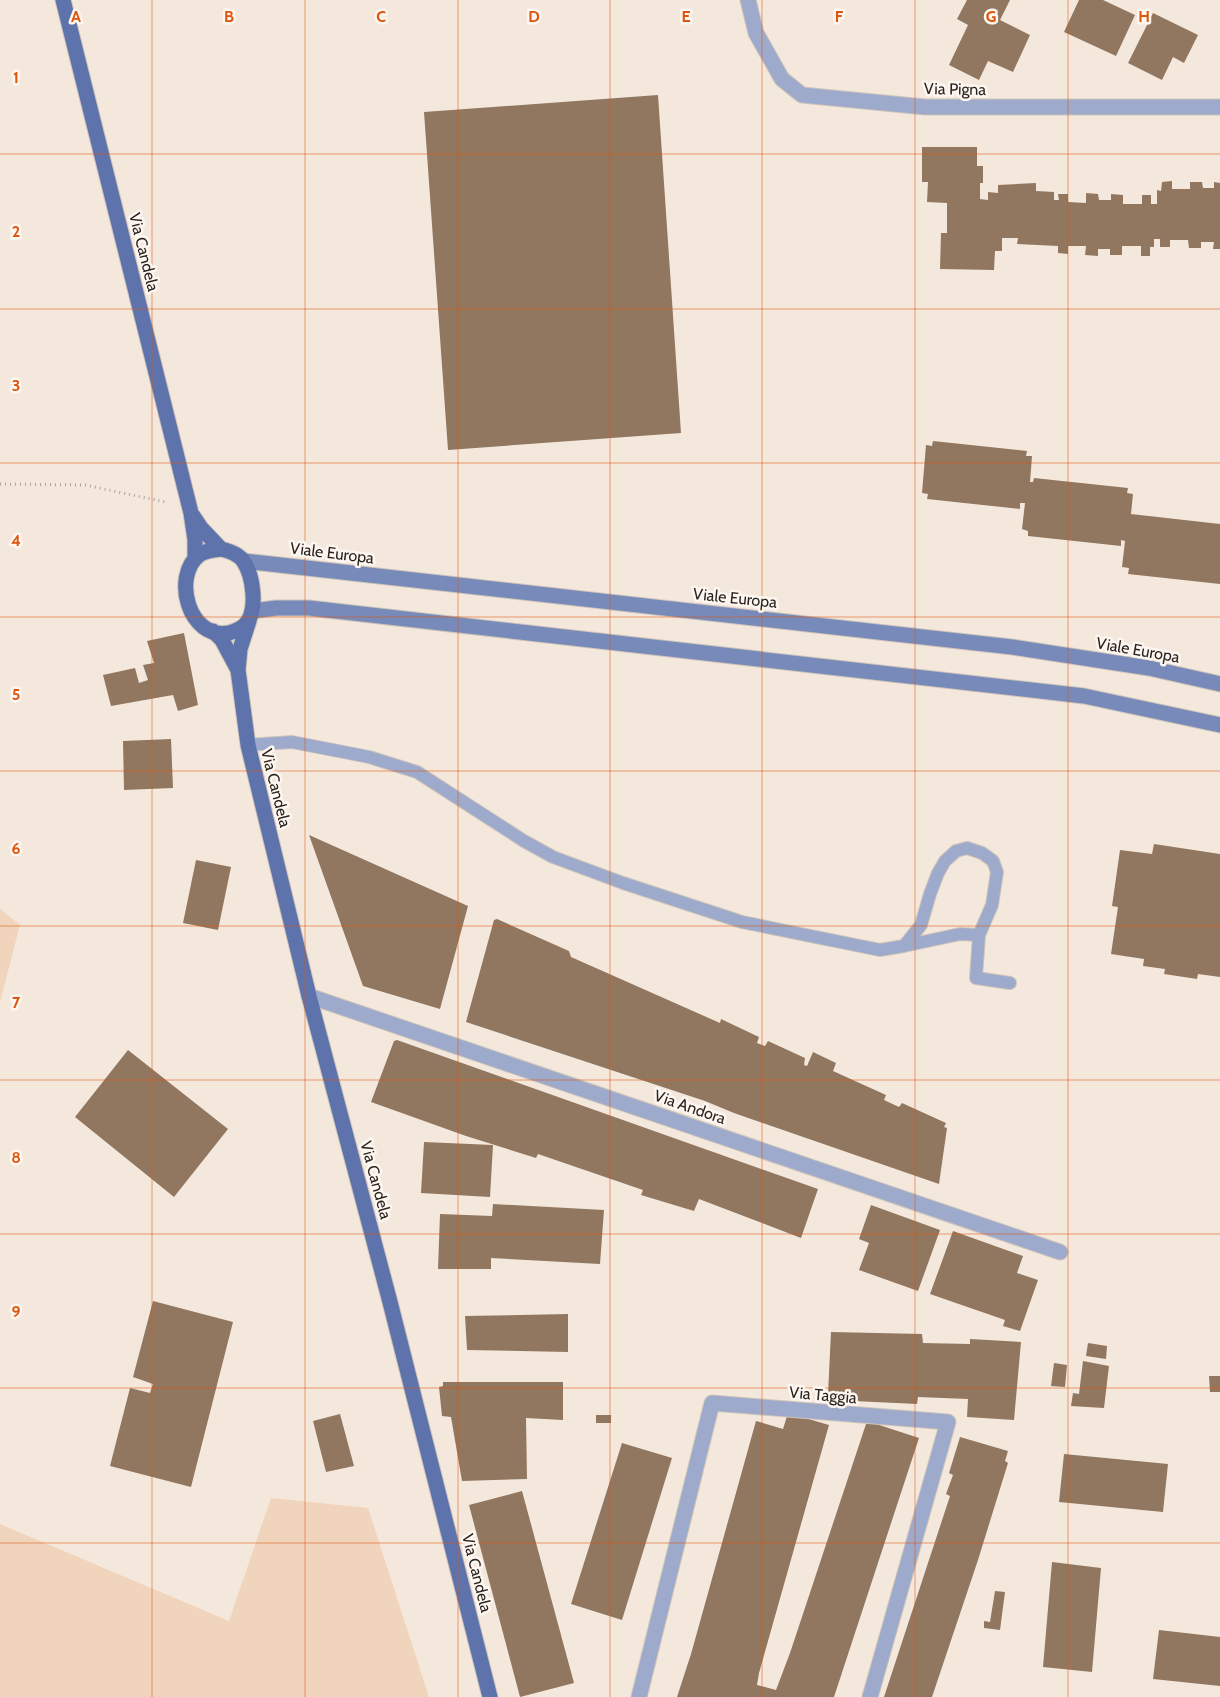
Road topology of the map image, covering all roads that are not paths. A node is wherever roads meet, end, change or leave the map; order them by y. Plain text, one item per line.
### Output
1 (63, 0) edge
2 (748, 0) edge
3 (1220, 107) edge
4 (190, 510) junction
5 (221, 549) junction
6 (195, 559) junction
7 (244, 561) junction
8 (250, 616) junction
9 (213, 631) junction
10 (238, 670) junction
11 (1220, 684) edge
12 (1220, 725) edge
13 (248, 746) junction
14 (979, 935) junction
15 (904, 946) junction
16 (1010, 982) dead end
17 (309, 996) junction
18 (1060, 1252) dead end
19 (490, 1697) edge
20 (639, 1697) edge
21 (870, 1697) edge

1 - 4 main road, Via Candela
2 - 3 street, Via Pigna
4 - 5 main road, Via Candela
4 - 6 main road, Via Candela
5 - 6 main road
5 - 7 main road, Via Candela
6 - 9 main road, Via Candela
7 - 8 main road, Via Candela
7 - 11 street, Viale Europa
8 - 9 main road
8 - 10 main road, Via Candela
8 - 12 street
9 - 10 main road, Via Candela
10 - 13 main road, Via Candela
13 - 15 lane
13 - 17 main road, Via Candela
14 - 15 lane
14 - 15 lane
14 - 16 lane
17 - 18 street, Via Andora
17 - 19 main road, Via Candela
20 - 21 street, Via Taggia

